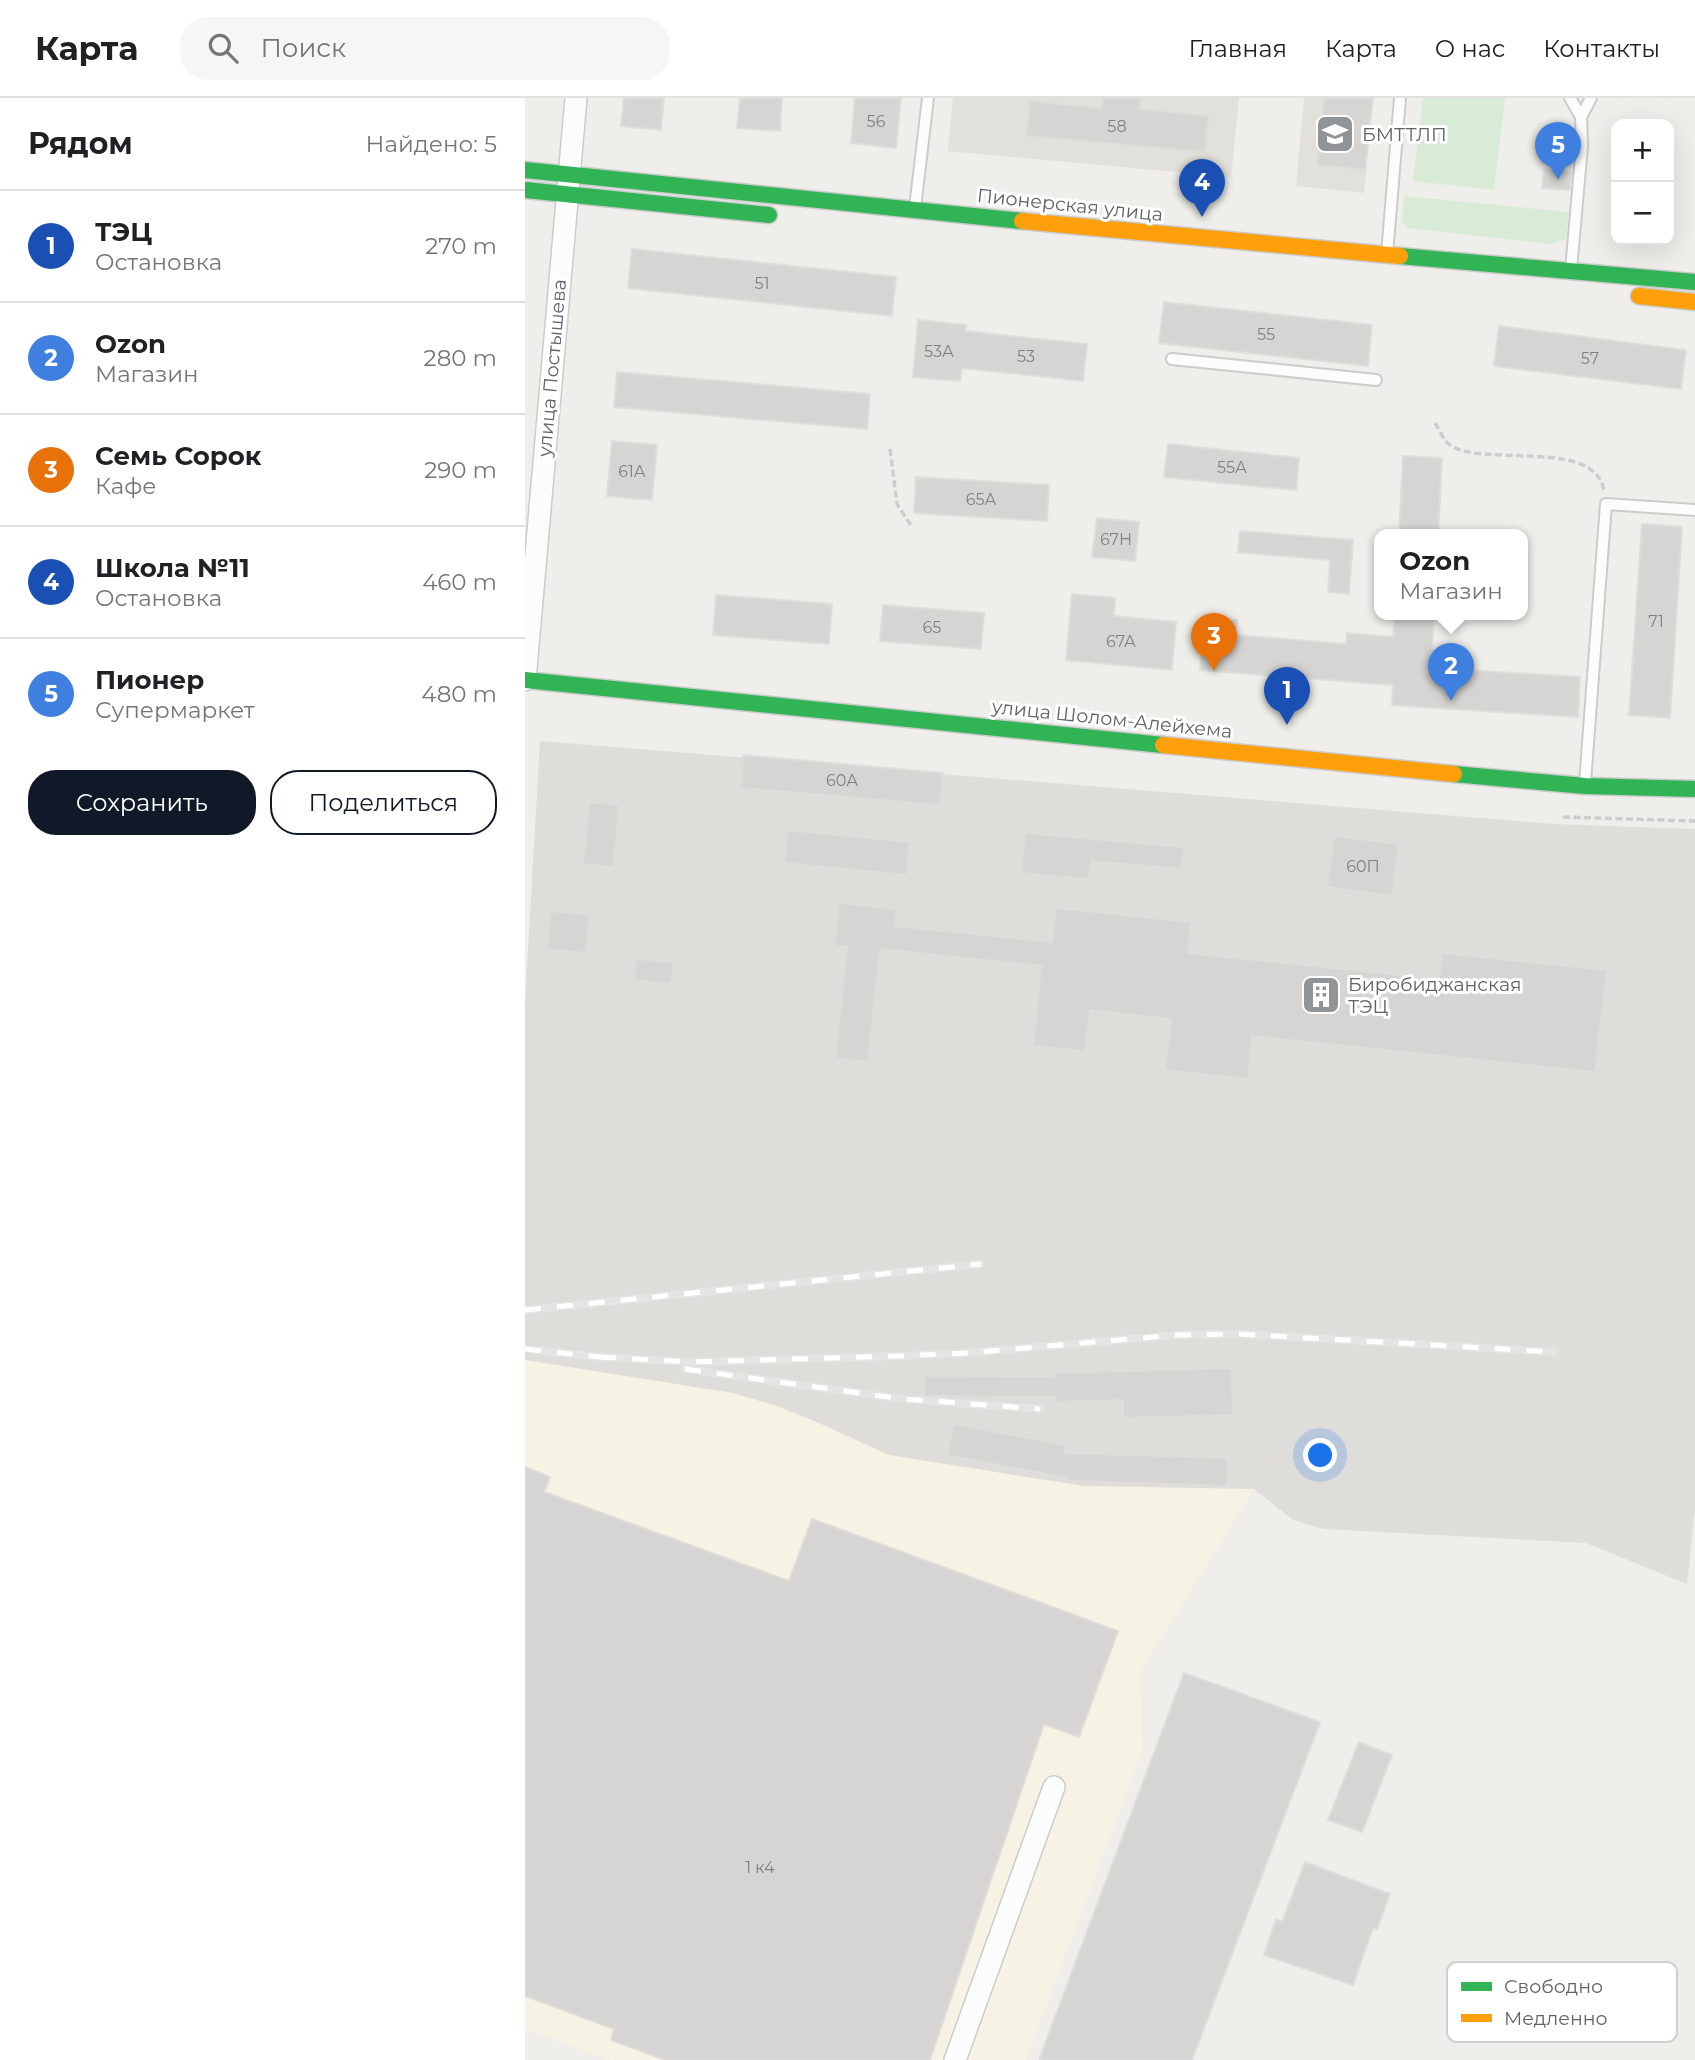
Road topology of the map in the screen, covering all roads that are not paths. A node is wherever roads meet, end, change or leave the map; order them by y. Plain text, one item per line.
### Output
1 (576, 98) edge
2 (928, 98) edge
3 (1400, 98) edge
4 (1570, 98) edge
5 (1591, 98) edge
6 (1581, 117) junction
7 (525, 170) edge
8 (569, 184) junction
9 (525, 190) edge
10 (914, 211) junction
11 (790, 217) dead end
12 (912, 229) dead end
13 (1387, 254) junction
14 (1384, 272) dead end
15 (1571, 272) junction
16 (1695, 282) edge
17 (1569, 289) dead end
18 (1619, 294) dead end
19 (1695, 302) edge
20 (1172, 359) dead end
21 (1376, 380) dead end
22 (1695, 510) edge
23 (525, 680) edge
24 (1585, 786) junction
25 (1695, 789) edge
26 (1054, 1787) dead end
27 (955, 2060) edge

1 - 8 street, улица Постышева
2 - 10 lane
3 - 13 lane
4 - 6 lane
5 - 6 lane
6 - 15 lane
7 - 8 main road, Пионерская улица
8 - 9 main road, Пионерская улица
8 - 10 main road, Пионерская улица
8 - 11 main road, Пионерская улица
8 - 23 street, улица Постышева
10 - 12 main road
10 - 13 main road, Пионерская улица
13 - 14 main road
13 - 15 main road, Пионерская улица
15 - 16 main road, Пионерская улица
15 - 17 main road
18 - 19 main road
20 - 21 lane
22 - 24 lane
23 - 24 main road, улица Шолом-Алейхема
24 - 25 main road, улица Шолом-Алейхема
26 - 27 street

